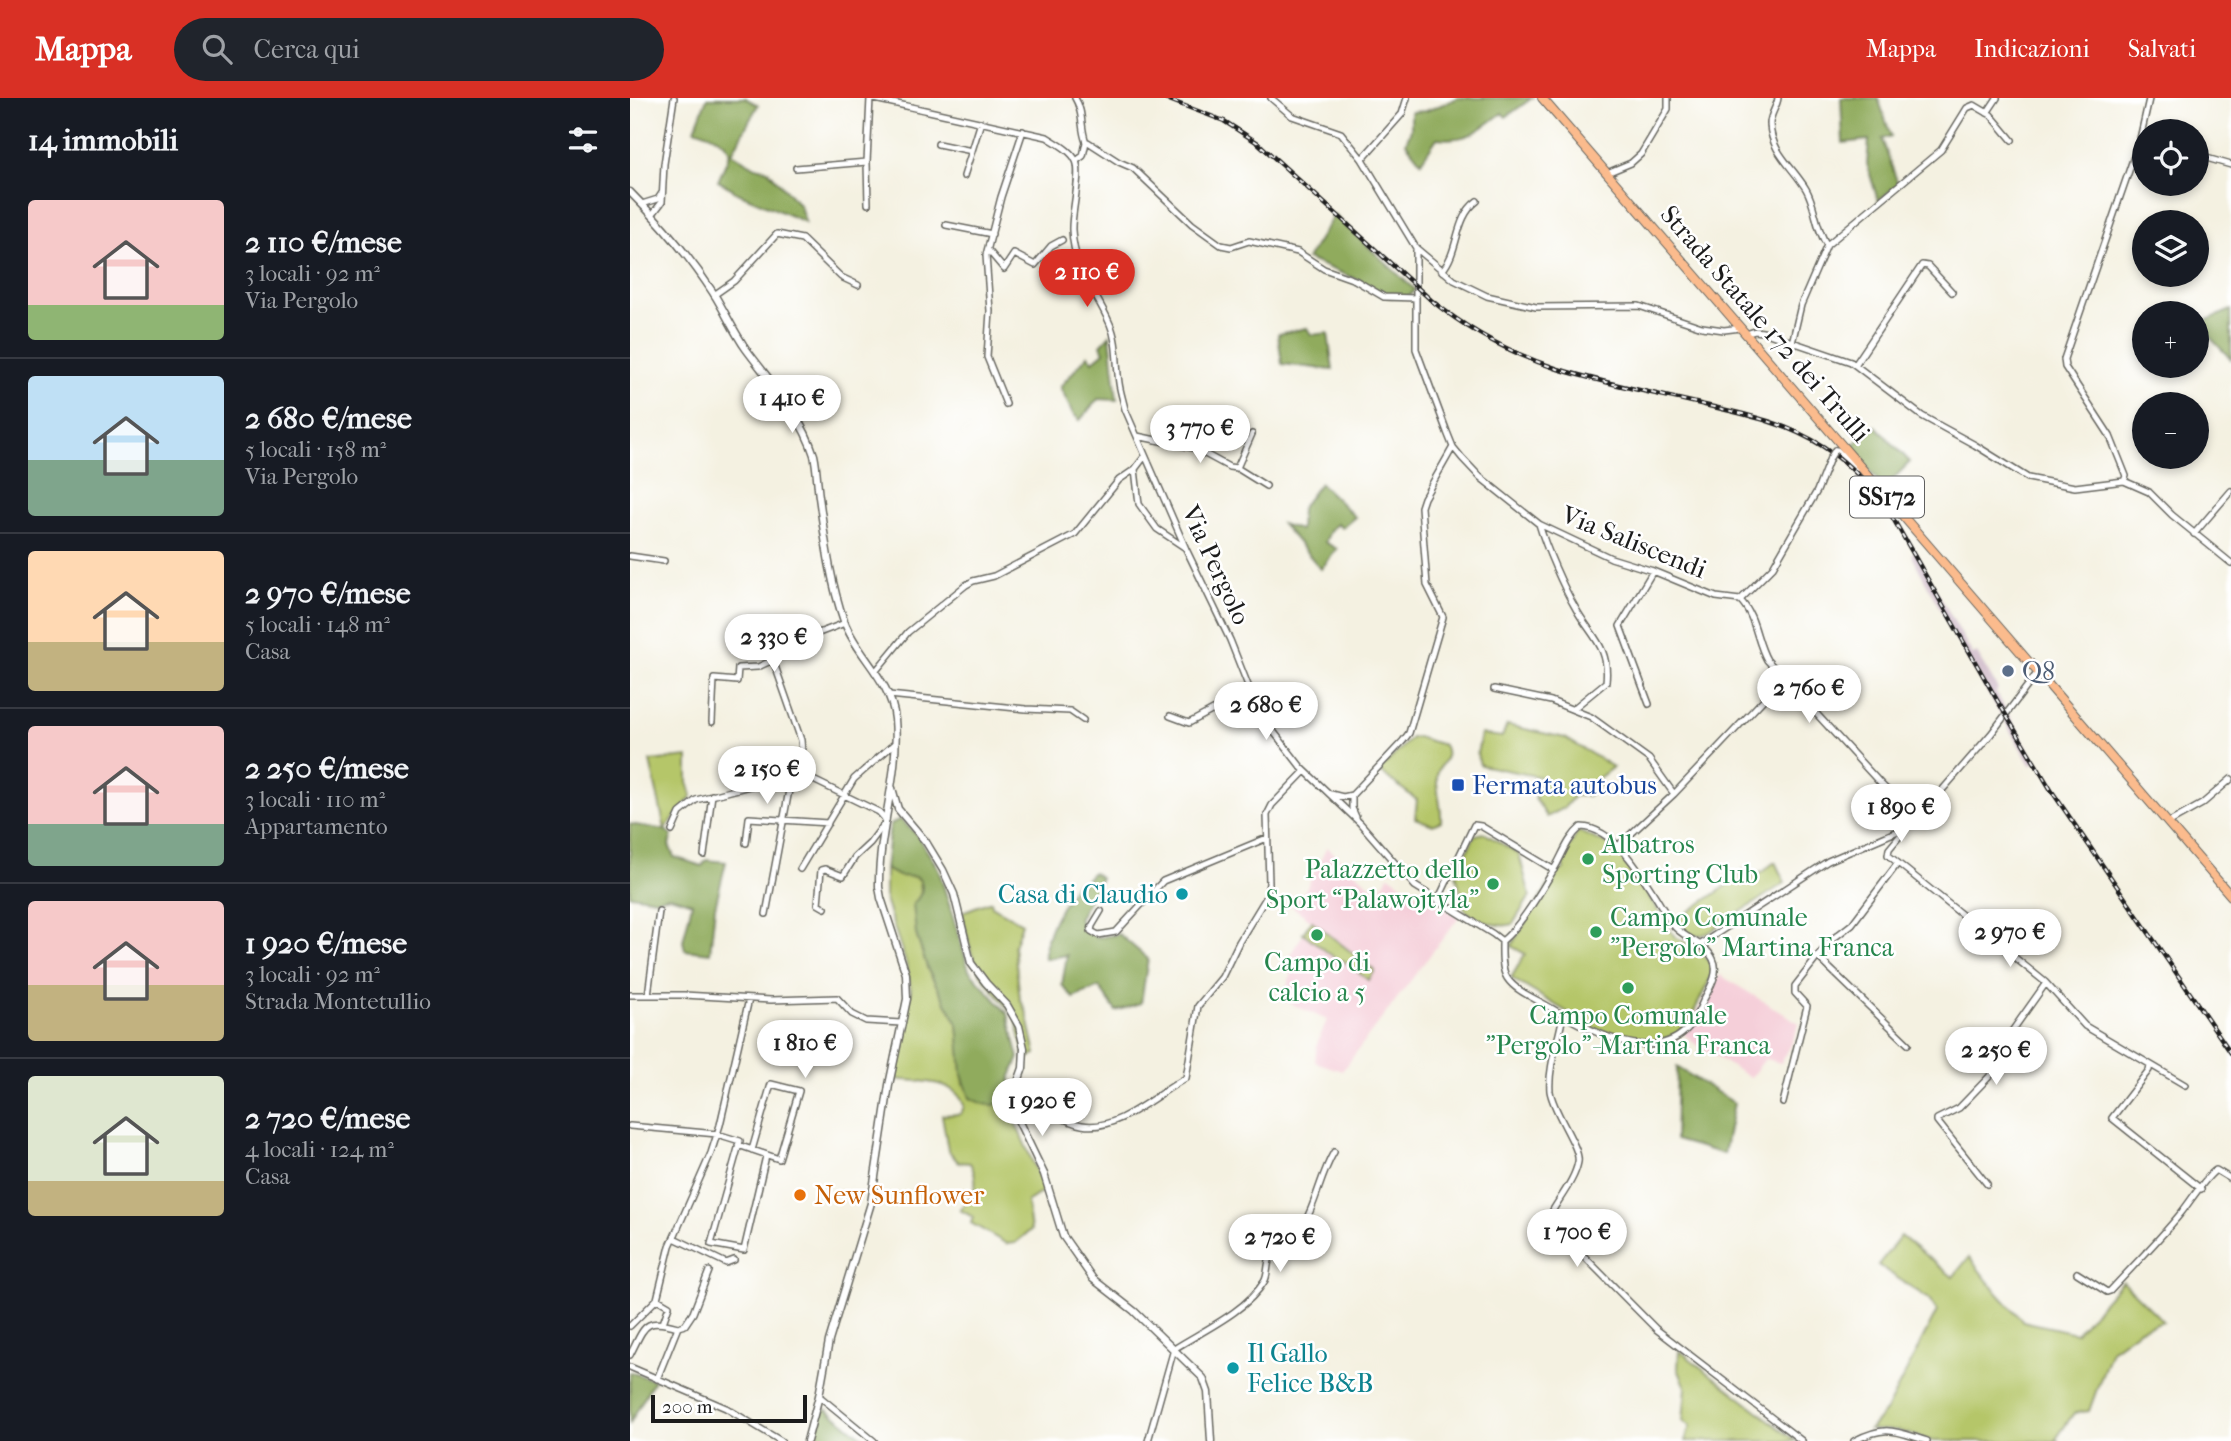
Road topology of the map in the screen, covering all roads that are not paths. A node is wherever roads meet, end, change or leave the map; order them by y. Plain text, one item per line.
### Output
1 (674, 98) edge
2 (870, 98) edge
3 (1075, 98) edge
4 (1271, 98) edge
5 (1408, 98) edge
6 (1542, 98) edge
7 (1668, 98) edge
8 (1778, 98) edge
9 (1997, 98) edge
10 (2149, 99) edge
11 (1987, 113) junction
12 (2146, 119) edge
13 (981, 122) junction
14 (1023, 131) junction
15 (2012, 140) dead end
16 (1086, 142) junction
17 (938, 144) dead end
18 (972, 151) junction
19 (1362, 159) junction
20 (2209, 159) edge
21 (1076, 161) junction
22 (867, 162) junction
23 (2231, 165) edge
24 (796, 168) dead end
25 (2132, 168) edge
26 (1607, 173) junction
27 (964, 176) dead end
28 (630, 192) edge
29 (662, 193) junction
30 (1477, 201) dead end
31 (642, 204) junction
32 (868, 204) dead end
33 (652, 215) junction
34 (946, 225) dead end
35 (992, 234) junction
36 (1062, 240) dead end
37 (1827, 244) junction
38 (1416, 248) junction
39 (988, 250) junction
40 (1442, 271) junction
41 (858, 285) dead end
42 (1952, 292) dead end
43 (714, 295) junction
44 (1416, 298) junction
45 (1743, 331) junction
46 (1792, 343) junction
47 (1856, 365) junction
48 (1006, 404) dead end
49 (1252, 434) dead end
50 (1137, 436) junction
51 (1453, 447) junction
52 (1145, 456) junction
53 (1237, 468) junction
54 (1135, 469) junction
55 (1864, 470) junction
56 (2124, 481) junction
57 (1266, 486) dead end
58 (2231, 491) edge
59 (1539, 524) junction
60 (2194, 534) junction
61 (1186, 549) junction
62 (630, 556) edge
63 (664, 561) dead end
64 (2231, 563) edge
65 (1653, 571) junction
66 (1740, 600) junction
67 (845, 623) junction
68 (774, 660) junction
69 (2038, 671) junction
70 (875, 672) junction
71 (1784, 678) junction
72 (1494, 689) dead end
73 (889, 695) junction
74 (1649, 704) dead end
75 (1253, 705) junction
76 (1573, 709) junction
77 (1170, 716) dead end
78 (1083, 720) dead end
79 (712, 722) dead end
80 (894, 744) junction
81 (1305, 771) junction
82 (796, 774) junction
83 (892, 779) junction
84 (2231, 779) edge
85 (1325, 792) junction
86 (844, 794) junction
87 (1674, 794) junction
88 (712, 795) junction
89 (1352, 795) junction
90 (898, 809) junction
91 (887, 810) junction
92 (879, 812) junction
93 (904, 818) junction
94 (1917, 819) junction
95 (785, 821) junction
96 (886, 822) junction
97 (1360, 822) junction
98 (828, 823) junction
99 (2167, 823) junction
100 (1905, 828) junction
101 (671, 831) dead end
102 (1266, 838) junction
103 (746, 843) dead end
104 (1619, 845) junction
105 (704, 855) dead end
106 (1898, 863) junction
107 (800, 869) dead end
108 (1554, 870) junction
109 (2231, 896) edge
110 (1437, 900) junction
111 (824, 908) dead end
112 (659, 911) dead end
113 (1101, 911) dead end
114 (766, 914) dead end
115 (1502, 941) junction
116 (1701, 944) junction
117 (1818, 957) junction
118 (2046, 983) junction
119 (630, 995) edge
120 (648, 995) junction
121 (749, 999) junction
122 (1563, 1016) junction
123 (901, 1023) junction
124 (1908, 1044) dead end
125 (2150, 1065) junction
126 (2185, 1085) dead end
127 (1783, 1102) dead end
128 (1041, 1107) dead end
129 (630, 1126) edge
130 (717, 1134) junction
131 (738, 1145) junction
132 (752, 1150) junction
133 (1334, 1152) dead end
134 (766, 1156) junction
135 (2231, 1180) edge
136 (1987, 1184) dead end
137 (2201, 1189) junction
138 (674, 1238) junction
139 (734, 1260) dead end
140 (709, 1271) dead end
141 (2077, 1273) dead end
142 (657, 1299) junction
143 (663, 1323) junction
144 (630, 1325) edge
145 (678, 1327) junction
146 (1174, 1349) junction
147 (630, 1355) edge
148 (630, 1367) edge
149 (657, 1379) junction
150 (819, 1396) junction
151 (781, 1441) edge
152 (807, 1441) edge
153 (874, 1441) edge
154 (1148, 1441) edge
155 (1211, 1441) edge
156 (1802, 1441) edge
157 (1854, 1441) edge
158 (1927, 1441) edge

1 - 29 street
2 - 13 street
2 - 22 street
3 - 16 street
4 - 19 street
5 - 19 street
6 - 26 main road, Strada Statale 172 dei Trulli / SS172
7 - 26 street
8 - 37 street
9 - 11 street
10 - 12 street
11 - 15 street
11 - 37 street
13 - 14 street
13 - 18 street
14 - 21 street
14 - 35 street
16 - 21 street
16 - 44 street
17 - 18 street
18 - 27 street
19 - 38 street
20 - 23 street
21 - 50 street, Via Pergolo
22 - 24 street
22 - 32 street
25 - 56 street
26 - 45 main road, Strada Statale 172 dei Trulli / SS172
28 - 31 street
29 - 31 street
29 - 33 street
30 - 40 street
31 - 33 street
33 - 43 street
34 - 35 street
35 - 39 street
36 - 39 street
37 - 46 street
38 - 40 street
38 - 44 street, Via Saliscendi
39 - 48 street
40 - 45 street
41 - 43 street
42 - 47 street
43 - 67 street
44 - 51 street, Via Saliscendi
45 - 46 street
45 - 55 main road, Strada Statale 172 dei Trulli / SS172
46 - 47 street
47 - 56 street
49 - 53 street
50 - 52 street, Via Pergolo
50 - 53 street
51 - 59 street, Via Saliscendi
51 - 89 street
52 - 54 street
52 - 61 street, Via Pergolo
53 - 57 street
54 - 61 street
54 - 70 street
55 - 66 street, bridge
55 - 69 main road, Strada Statale 172 dei Trulli / SS172
56 - 60 street
58 - 60 street
59 - 65 street, Via Saliscendi
59 - 76 street
60 - 64 street
61 - 75 street, Via Pergolo
62 - 63 street
65 - 66 street, Via Saliscendi
65 - 74 street
66 - 71 street
67 - 68 street
67 - 70 street
68 - 79 street
68 - 82 street
69 - 94 street
69 - 99 main road, Strada Statale 172 dei Trulli / SS172
70 - 73 street
71 - 87 street
71 - 94 street
72 - 76 street
73 - 78 street
73 - 80 street
75 - 77 street
75 - 81 street, Via Pergolo
76 - 87 street
80 - 83 street
80 - 86 street
81 - 85 street, Via Pergolo
81 - 102 street
82 - 86 street
82 - 88 street
82 - 95 street
83 - 90 street
83 - 91 street
84 - 99 street
85 - 89 street
85 - 97 street, Via Pergolo
86 - 92 street
86 - 98 street
87 - 104 street
88 - 101 street
88 - 105 street
89 - 97 street
90 - 91 street
90 - 93 street
90 - 96 street
91 - 92 street
91 - 96 street
92 - 96 street
93 - 96 street
93 - 146 street
94 - 100 street
95 - 98 street
95 - 103 street
95 - 114 street
96 - 111 street
96 - 123 street
97 - 110 street, Via Pergolo
98 - 107 street
99 - 109 main road, Strada Statale 172 dei Trulli / SS172
100 - 106 street
100 - 116 street
102 - 113 street
102 - 128 street
104 - 108 street
104 - 116 street
106 - 117 street
106 - 118 street
108 - 110 street
108 - 115 street
110 - 115 street, Via Pergolo
112 - 120 street
115 - 122 street
116 - 122 street
117 - 124 street
117 - 127 street
118 - 125 street
118 - 136 street
119 - 120 street
120 - 121 street
121 - 123 street
121 - 130 street
122 - 156 street
123 - 150 street
125 - 126 street
125 - 137 street
129 - 130 street
130 - 131 street
130 - 138 street
131 - 132 street
131 - 134 street
132 - 134 street
132 - 134 street
133 - 146 street
135 - 137 street
137 - 141 street
138 - 139 street
138 - 142 street
140 - 145 street
142 - 143 street
142 - 144 street
143 - 145 street
143 - 147 street
145 - 149 street
146 - 154 street
146 - 155 street
148 - 149 street
149 - 151 street
150 - 152 street
150 - 153 street
157 - 158 street

